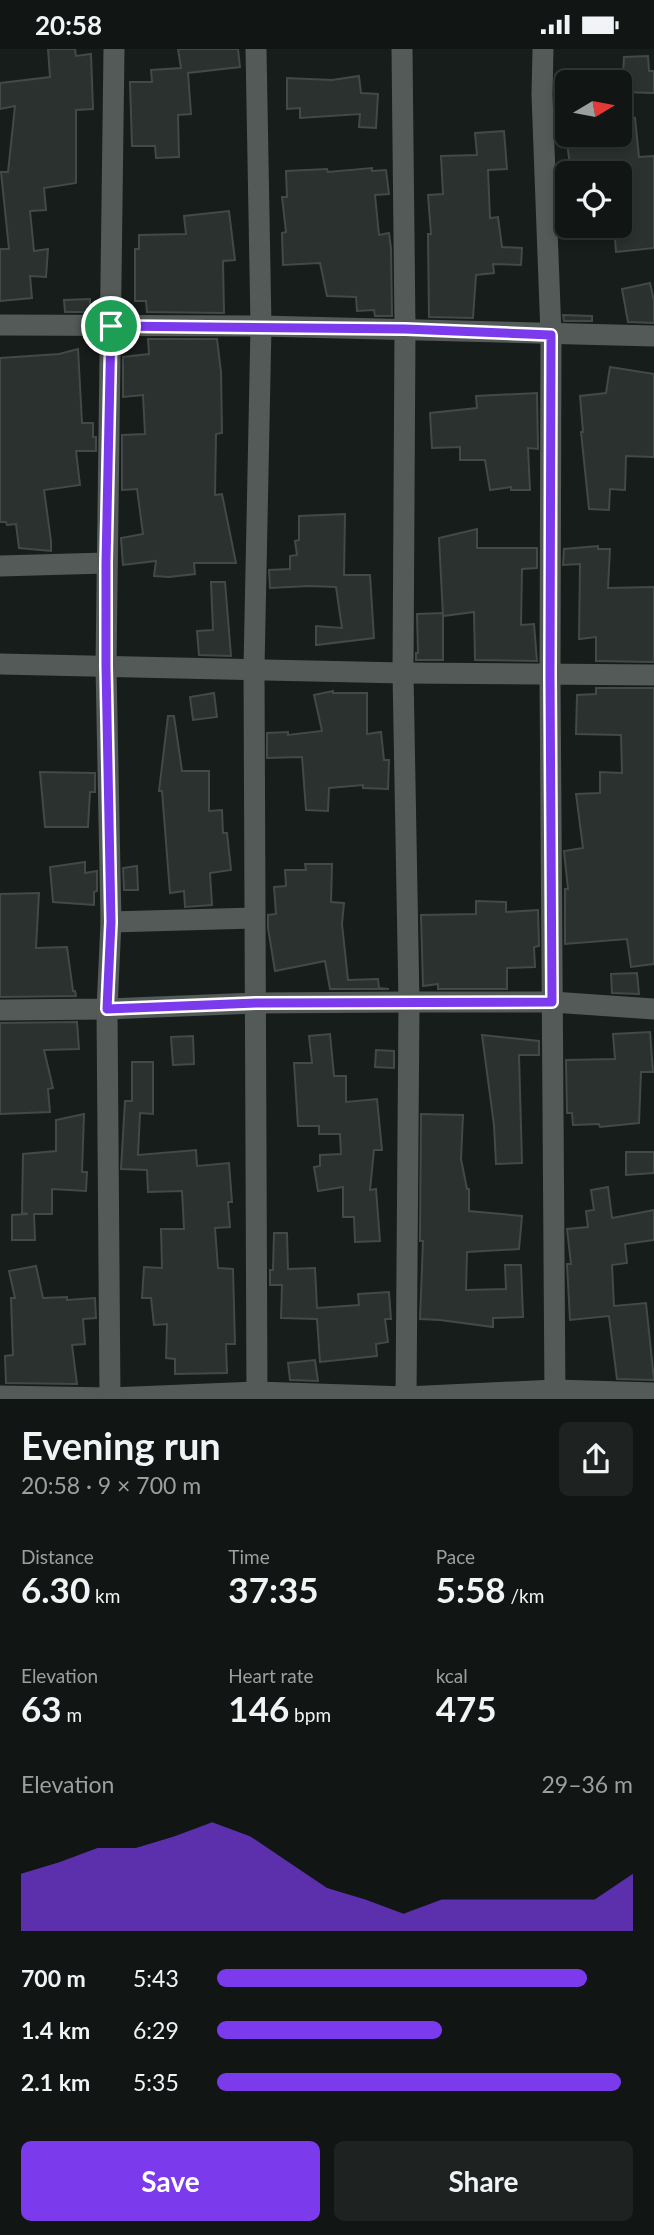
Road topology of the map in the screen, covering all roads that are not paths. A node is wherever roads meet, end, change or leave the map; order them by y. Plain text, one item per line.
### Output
1 (114, 49) edge
2 (256, 49) edge
3 (402, 49) edge
4 (543, 49) edge
5 (0, 325) edge
6 (111, 326) junction
7 (261, 326) junction
8 (405, 329) junction
9 (551, 335) junction
10 (654, 336) edge
11 (106, 563) junction
12 (0, 566) edge
13 (0, 664) edge
14 (106, 666) junction
15 (254, 668) junction
16 (403, 673) junction
17 (550, 675) junction
18 (654, 675) edge
19 (254, 918) junction
20 (111, 922) junction
21 (409, 1002) junction
22 (552, 1002) junction
23 (256, 1003) junction
24 (107, 1009) junction
25 (654, 1009) edge
26 (0, 1010) edge
27 (654, 1392) edge
28 (555, 1394) edge
29 (257, 1395) edge
30 (0, 1396) edge
31 (110, 1398) edge
32 (405, 1398) edge

1 - 6 street
2 - 7 street
3 - 8 street
4 - 9 street
5 - 6 street
6 - 7 street
6 - 11 street
7 - 8 street
7 - 15 street
8 - 9 street
8 - 16 street
9 - 10 street
9 - 17 street
11 - 12 street
11 - 14 street
13 - 14 street
14 - 15 street
14 - 20 street
15 - 16 street
15 - 19 street
16 - 17 street
16 - 21 street
17 - 18 street
17 - 22 street
19 - 20 street
19 - 23 street
20 - 24 street
21 - 22 street
21 - 23 street
21 - 32 street
22 - 25 street
22 - 28 street
23 - 24 street
23 - 29 street
24 - 26 street
24 - 31 street
27 - 28 street
28 - 32 street
29 - 31 street
29 - 32 street
30 - 31 street

